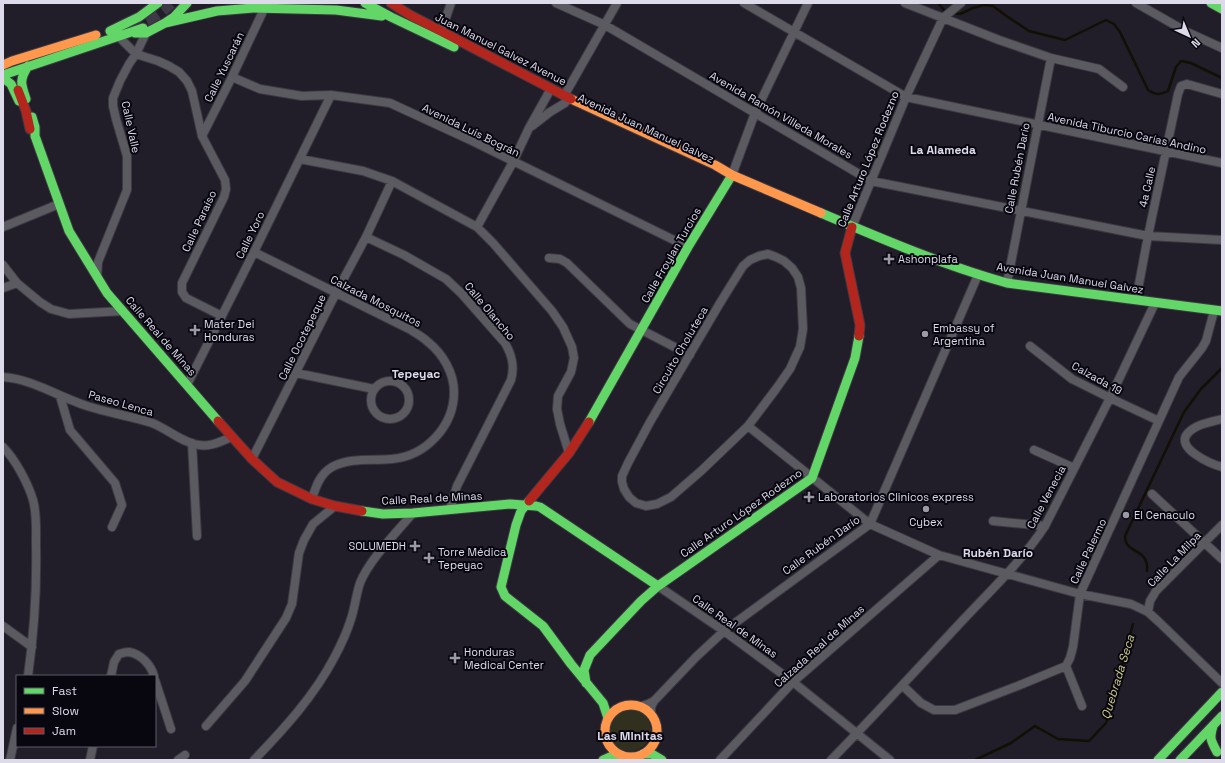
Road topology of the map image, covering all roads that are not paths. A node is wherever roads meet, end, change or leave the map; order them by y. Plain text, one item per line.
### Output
1 (158, 3) edge
2 (187, 3) edge
3 (365, 3) edge
4 (380, 3) edge
5 (391, 3) edge
6 (451, 3) edge
7 (556, 3) edge
8 (617, 3) edge
9 (744, 3) edge
10 (808, 3) edge
11 (905, 3) edge
12 (961, 3) edge
13 (1136, 3) edge
14 (1211, 3) edge
15 (265, 7) junction
16 (1222, 9) edge
17 (948, 14) junction
18 (391, 18) junction
19 (404, 18) junction
20 (165, 23) junction
21 (426, 24) junction
22 (605, 25) junction
23 (128, 30) junction
24 (144, 30) junction
25 (110, 31) junction
26 (421, 32) junction
27 (441, 32) junction
28 (795, 33) junction
29 (119, 37) junction
30 (83, 39) junction
31 (1222, 48) edge
32 (136, 54) junction
33 (1051, 58) junction
34 (29, 63) junction
35 (3, 65) edge
36 (3, 75) edge
37 (3, 78) edge
38 (232, 78) junction
39 (1123, 87) dead end
40 (18, 90) dead end
41 (548, 94) junction
42 (1222, 94) edge
43 (331, 95) junction
44 (906, 97) junction
45 (565, 99) junction
46 (756, 113) junction
47 (1037, 125) junction
48 (530, 128) junction
49 (32, 133) junction
50 (202, 136) junction
51 (1167, 152) junction
52 (300, 159) junction
53 (513, 162) junction
54 (1222, 163) edge
55 (732, 175) junction
56 (392, 181) junction
57 (871, 181) junction
58 (59, 204) junction
59 (1020, 211) junction
60 (3, 227) edge
61 (477, 227) junction
62 (852, 227) junction
63 (1148, 236) junction
64 (366, 237) junction
65 (1222, 240) edge
66 (688, 247) junction
67 (254, 252) junction
68 (549, 258) dead end
69 (3, 265) edge
70 (978, 275) junction
71 (96, 277) junction
72 (17, 283) junction
73 (1006, 283) junction
74 (3, 288) edge
75 (336, 293) junction
76 (1136, 300) junction
77 (1155, 303) junction
78 (123, 311) junction
79 (1218, 311) edge
80 (222, 316) junction
81 (642, 330) junction
82 (1030, 346) dead end
83 (690, 355) junction
84 (296, 374) junction
85 (3, 377) edge
86 (187, 385) junction
87 (374, 389) junction
88 (60, 396) junction
89 (1110, 398) junction
90 (1222, 419) edge
91 (1159, 421) junction
92 (748, 426) junction
93 (232, 437) junction
94 (192, 443) junction
95 (3, 447) edge
96 (1034, 450) dead end
97 (569, 453) junction
98 (252, 459) junction
99 (1222, 467) edge
100 (1074, 468) junction
101 (812, 478) junction
102 (1152, 494) dead end
103 (312, 499) junction
104 (526, 504) junction
105 (335, 506) junction
106 (494, 506) junction
107 (450, 509) junction
108 (413, 513) junction
109 (993, 521) dead end
110 (870, 524) junction
111 (516, 525) junction
112 (1222, 525) edge
113 (1045, 526) junction
114 (112, 527) dead end
115 (197, 536) dead end
116 (1204, 543) junction
117 (939, 555) junction
118 (1222, 559) edge
119 (1006, 573) junction
120 (658, 586) junction
121 (1080, 594) junction
122 (1148, 612) junction
123 (3, 626) edge
124 (724, 631) junction
125 (32, 647) junction
126 (590, 655) junction
127 (564, 656) junction
128 (1066, 666) junction
129 (28, 675) edge
130 (111, 675) edge
131 (154, 675) edge
132 (793, 682) junction
133 (156, 683) edge
134 (586, 683) junction
135 (1222, 683) edge
136 (902, 686) junction
137 (1222, 692) edge
138 (654, 701) junction
139 (602, 703) junction
140 (641, 706) junction
141 (1082, 706) dead end
142 (617, 708) junction
143 (651, 714) junction
144 (1222, 716) edge
145 (608, 718) junction
146 (1214, 725) junction
147 (206, 726) dead end
148 (1190, 726) junction
149 (171, 729) dead end
150 (16, 733) edge
151 (858, 733) junction
152 (1202, 738) junction
153 (655, 742) junction
154 (609, 746) junction
155 (93, 747) edge
156 (643, 754) junction
157 (185, 755) dead end
158 (621, 755) junction
159 (1219, 755) edge
160 (661, 759) edge
161 (10, 760) edge
162 (90, 760) edge
163 (178, 760) edge
164 (254, 760) edge
165 (603, 760) edge
166 (720, 760) edge
167 (831, 760) edge
168 (890, 760) edge
169 (1158, 760) edge
170 (1180, 760) edge

1 - 25 street
2 - 20 street
3 - 18 street, Juan Manuel Galvez Avenue
4 - 19 street
5 - 21 street, Juan Manuel Galvez Avenue
6 - 27 street
7 - 22 street, Avenida Ramón Villeda Morales
8 - 22 street
9 - 28 street, Avenida Tiburcio Carías Andino
10 - 28 street, Calle Froylan Turcios
11 - 17 street
12 - 17 street, Calle Arturo López Rodezno
13 - 31 street
14 - 16 street
15 - 18 street
15 - 20 street
15 - 38 street, Calle Yuscarán
17 - 33 street
17 - 44 street, Calle Arturo López Rodezno
18 - 26 street, Juan Manuel Galvez Avenue
19 - 21 street
19 - 26 street
20 - 24 street
21 - 27 street, Juan Manuel Galvez Avenue
22 - 45 street
22 - 46 street, Avenida Ramón Villeda Morales
23 - 24 street
23 - 25 street
23 - 29 street
24 - 32 street, Calle Valle
25 - 30 street
26 - 41 street, Juan Manuel Galvez Avenue
27 - 45 street, Juan Manuel Galvez Avenue
28 - 44 street, Avenida Tiburcio Carías Andino
28 - 46 street, Calle Froylan Turcios
29 - 32 street, Calle Paraíso
29 - 34 street
30 - 34 street
30 - 35 street
32 - 50 street, Calle Paraíso
32 - 71 street, Calle Valle
33 - 39 street
33 - 47 street, Calle Rubén Darío
34 - 36 street
34 - 49 street, Calle Real de Minas
37 - 49 street, Calle Real de Minas
38 - 43 street, Avenida Luis Bográn
38 - 50 street, Calle Yuscarán
40 - 49 street
41 - 45 street, Avenida Juan Manuel Galvez
41 - 48 street
42 - 51 street, 4a Calle
43 - 52 street, Calle Yoro
43 - 53 street, Avenida Luis Bográn
44 - 47 street, Avenida Tiburcio Carías Andino
44 - 57 street, Calle Arturo López Rodezno
45 - 48 street
45 - 55 street, Juan Manuel Galvez Avenue
46 - 55 street, Calle Froylan Turcios
46 - 57 street, Avenida Ramón Villeda Morales
47 - 51 street, Avenida Tiburcio Carías Andino
47 - 59 street, Calle Rubén Darío
48 - 53 street
49 - 58 street, Calle Real de Minas
50 - 80 street, Calle Paraíso
51 - 54 street, Avenida Tiburcio Carías Andino
51 - 63 street, 4a Calle
52 - 56 street
52 - 67 street, Calle Yoro
53 - 61 street
53 - 66 street, Avenida Luis Bográn
55 - 62 street, Avenida Juan Manuel Galvez
55 - 66 street, Calle Froylan Turcios
56 - 61 street
56 - 64 street, Calle Ocotepeque
57 - 59 street, Avenida Ramón Villeda Morales
57 - 62 street, Calle Arturo López Rodezno
58 - 60 street
58 - 71 street, Calle Real de Minas
59 - 63 street, Avenida Ramón Villeda Morales
59 - 73 street, Calle Rubén Darío
61 - 97 street
62 - 70 street, Avenida Juan Manuel Galvez
62 - 101 street, Calle Arturo López Rodezno
63 - 65 street, Avenida Ramón Villeda Morales
63 - 76 street, 4a Calle
64 - 75 street, Calle Ocotepeque
64 - 107 street, Calle Olancho
66 - 81 street, Calle Froylan Turcios
67 - 75 street, Calzada Mosquitos
67 - 80 street, Calle Yoro
68 - 81 street
69 - 72 street
70 - 73 street, Avenida Juan Manuel Galvez
70 - 110 street, Calle Rubén Darío
71 - 78 street, Calle Real de Minas
72 - 74 street
72 - 78 street
73 - 76 street, Avenida Juan Manuel Galvez
75 - 84 street, Calle Ocotepeque
75 - 103 street, Calzada Mosquitos
76 - 77 street, Avenida Juan Manuel Galvez
77 - 79 street, Avenida Juan Manuel Galvez
77 - 89 street, Calle Venecia
78 - 86 street, Calle Real de Minas
79 - 91 street, Calle Palermo
80 - 86 street, Calle Yoro
81 - 83 street
81 - 97 street, Calle Froylan Turcios
82 - 89 street, Calzada 19
83 - 92 street, Circuito Choluteca
83 - 92 street, Circuito Choluteca
84 - 87 street
84 - 98 street, Calle Ocotepeque
85 - 88 street, Paseo Lenca
86 - 93 street, Calle Real de Minas
87 - 87 street
88 - 94 street, Paseo Lenca
88 - 114 street
89 - 91 street, Calzada 19
89 - 100 street, Calle Venecia
90 - 99 street
91 - 121 street, Calle Palermo
92 - 101 street
93 - 94 street, Paseo Lenca
93 - 98 street, Calle Real de Minas
94 - 115 street
95 - 125 street
96 - 100 street
97 - 104 street, Calle Froylan Turcios
98 - 103 street, Calle Real de Minas
100 - 113 street, Calle Venecia
101 - 110 street
101 - 120 street, Calle Arturo López Rodezno
102 - 116 street
103 - 105 street, Calle Real de Minas
104 - 106 street, Calle Real de Minas
104 - 111 street, Calle Froylan Turcios
104 - 120 street, Calle Real de Minas
105 - 108 street, Calle Real de Minas
105 - 147 street
106 - 107 street, Calle Real de Minas
106 - 111 street
107 - 108 street, Calle Real de Minas
108 - 164 street
109 - 113 street
110 - 117 street
110 - 124 street, Calle Rubén Darío
111 - 127 street, Calle Froylan Turcios
112 - 116 street, Calle La Milpa
113 - 119 street, Calle Venecia
116 - 118 street
116 - 122 street, Calle La Milpa
117 - 119 street
117 - 132 street, Calzada Real de Minas
119 - 121 street
119 - 136 street, Calle Venecia
120 - 124 street, Calle Real de Minas
120 - 126 street, Calle Arturo López Rodezno
121 - 122 street
121 - 128 street, Calle Palermo
122 - 135 street
123 - 125 street
124 - 132 street, Calle Real de Minas
124 - 138 street, Calle Rubén Darío
125 - 129 street
126 - 127 street, Calle Arturo López Rodezno
126 - 134 street, Calle Arturo López Rodezno
127 - 134 street
128 - 136 street
128 - 141 street
130 - 131 street
132 - 151 street, Calle Real de Minas
132 - 166 street, Calzada Real de Minas
133 - 149 street
134 - 139 street
136 - 151 street, Calle Venecia
137 - 148 street
138 - 140 street, Calle Rubén Darío
138 - 143 street
139 - 142 street
139 - 145 street
140 - 142 street
140 - 143 street
142 - 145 street
143 - 153 street
144 - 146 street
145 - 154 street
146 - 152 street
146 - 159 street
148 - 152 street
148 - 169 street
150 - 161 street
151 - 167 street, Calle Venecia
151 - 168 street, Calle Real de Minas
152 - 159 street
152 - 170 street
153 - 156 street
153 - 160 street
154 - 158 street
154 - 165 street
155 - 162 street
156 - 158 street
156 - 160 street
157 - 163 street
158 - 165 street

